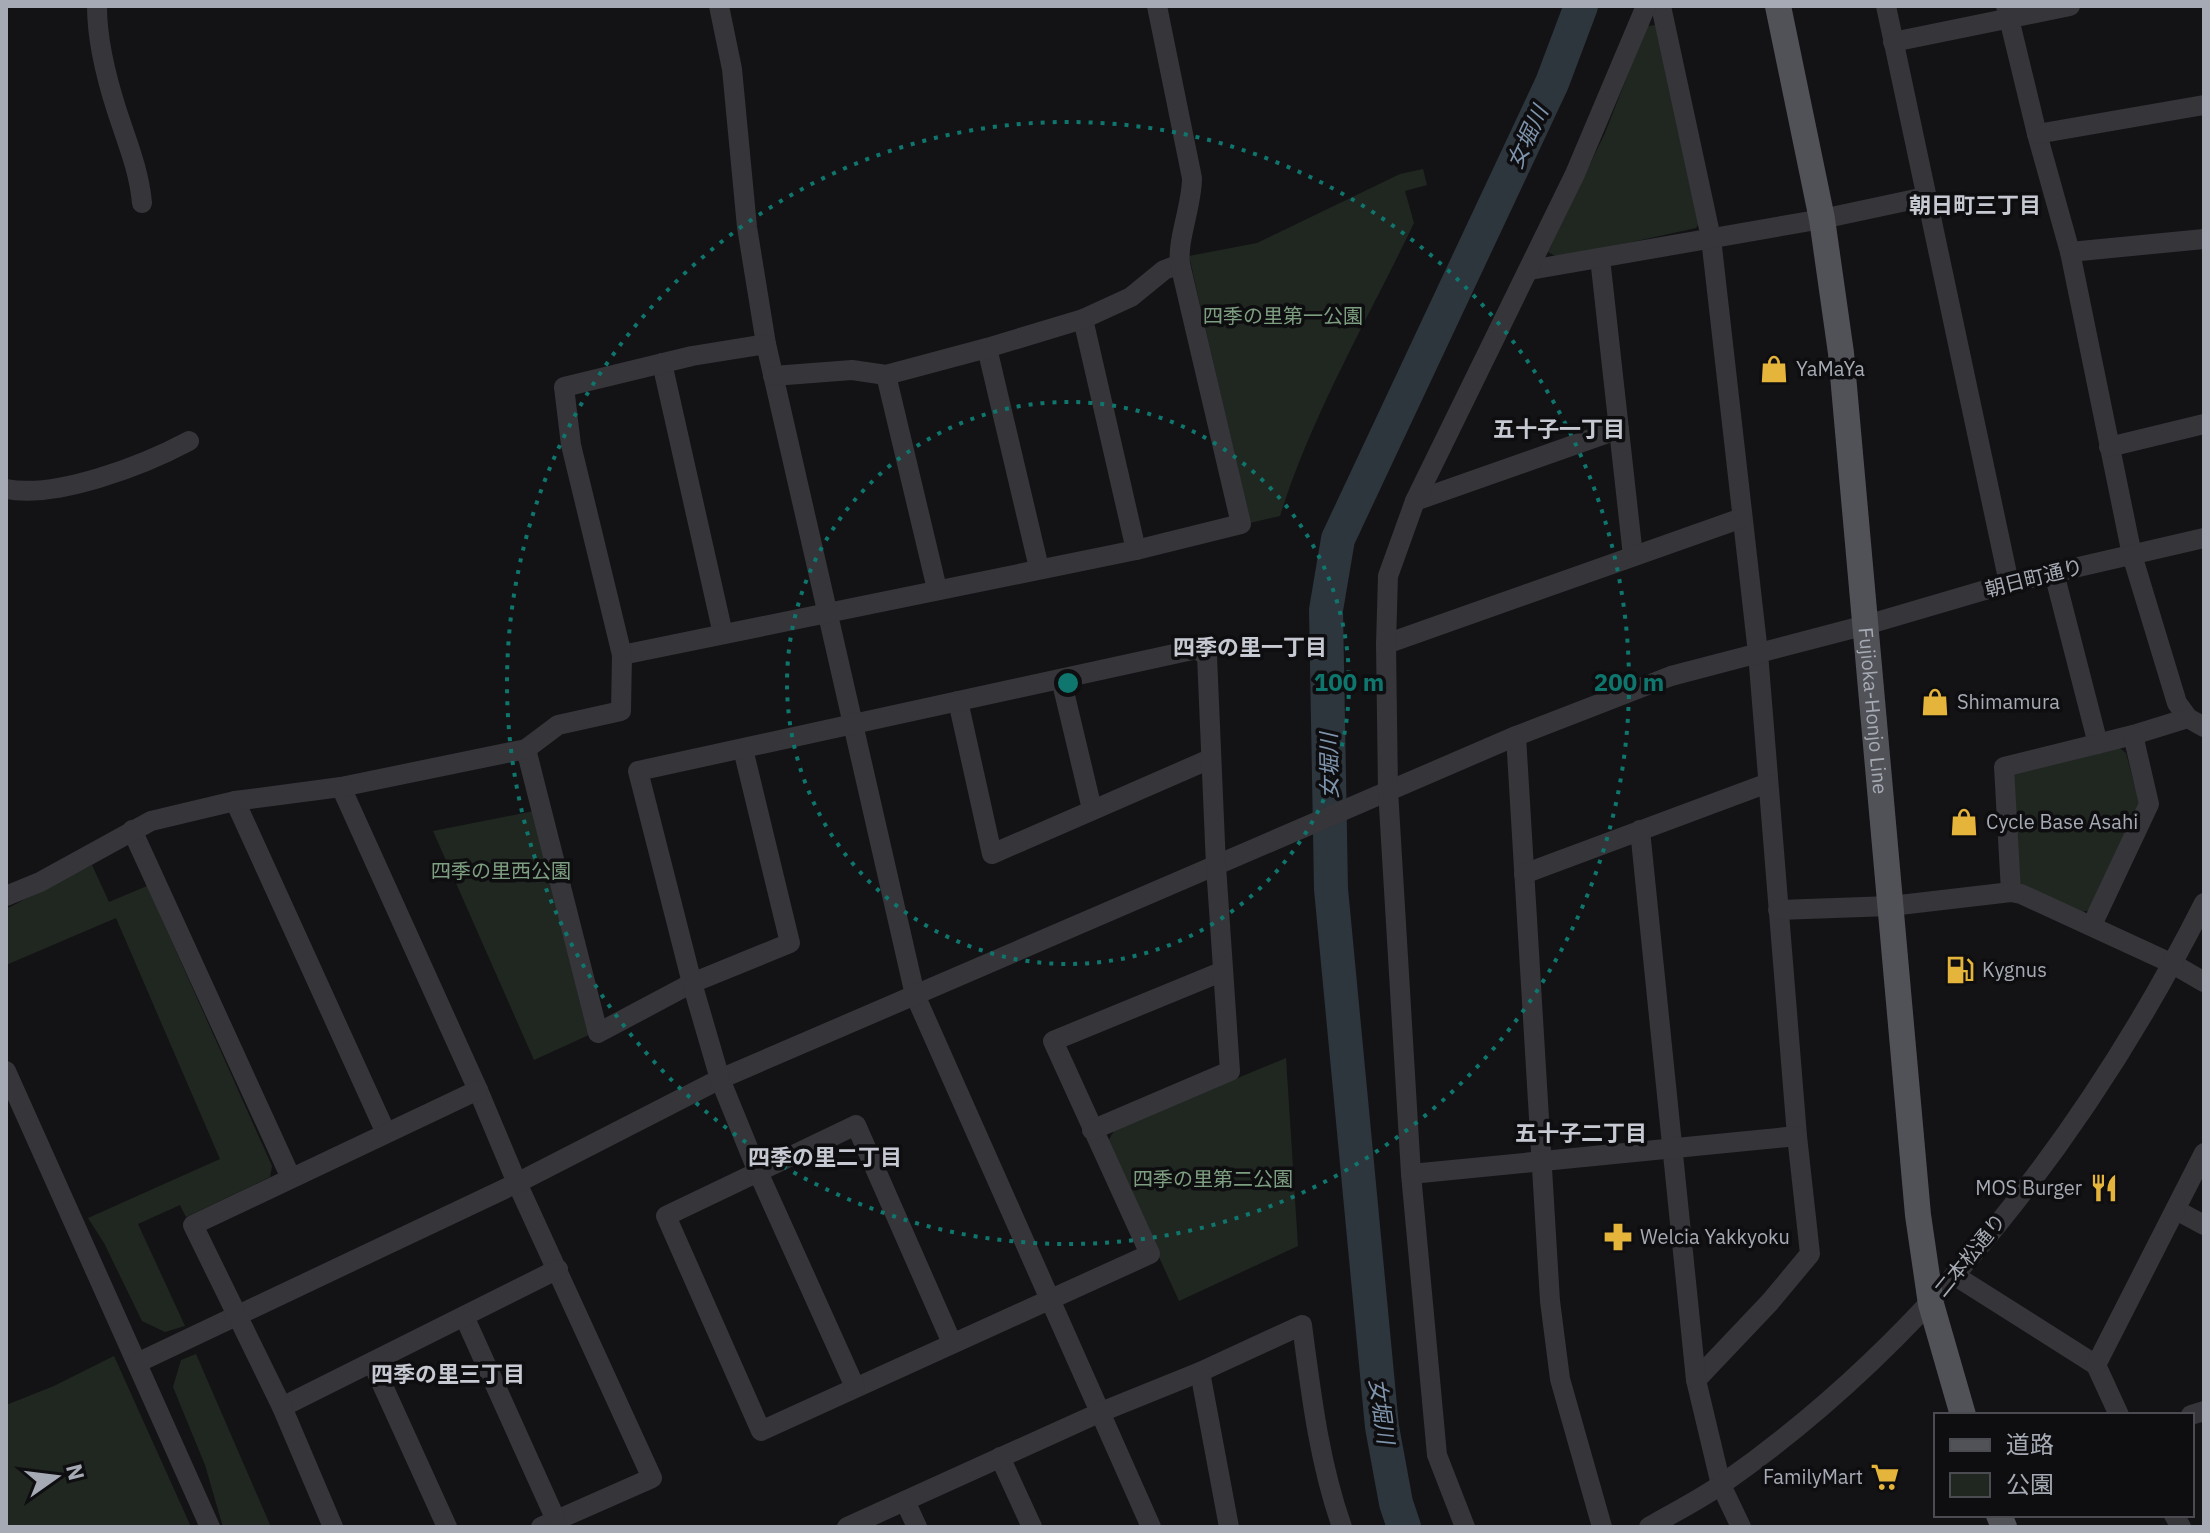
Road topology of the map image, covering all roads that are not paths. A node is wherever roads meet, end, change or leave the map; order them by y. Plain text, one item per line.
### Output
1 (97, 6) edge
2 (719, 6) edge
3 (1157, 6) edge
4 (1646, 6) edge
5 (1661, 6) edge
6 (1778, 6) edge
7 (1886, 6) edge
8 (2070, 6) edge
9 (2007, 12) edge
10 (1893, 42) junction
11 (2204, 105) edge
12 (2037, 134) junction
13 (1925, 197) junction
14 (142, 203) dead end
15 (1822, 219) junction
16 (1711, 238) junction
17 (2204, 239) edge
18 (2070, 252) junction
19 (1600, 258) junction
20 (1180, 260) junction
21 (1530, 270) junction
22 (1083, 319) junction
23 (766, 344) junction
24 (987, 348) junction
25 (662, 363) junction
26 (886, 375) junction
27 (773, 376) junction
28 (2204, 424) edge
29 (1619, 429) junction
30 (189, 441) dead end
31 (2109, 447) junction
32 (6, 489) edge
33 (1415, 501) junction
34 (1742, 518) junction
35 (2204, 538) edge
36 (1136, 550) junction
37 (2132, 555) junction
38 (1633, 556) junction
39 (1039, 568) junction
40 (2054, 573) junction
41 (2009, 583) junction
42 (937, 589) junction
43 (829, 611) junction
44 (1866, 625) junction
45 (723, 634) junction
46 (1386, 644) junction
47 (1758, 653) junction
48 (622, 655) junction
49 (1061, 679) junction
50 (958, 701) junction
51 (2196, 722) edge
52 (855, 724) junction
53 (2133, 735) junction
54 (1516, 736) junction
55 (2098, 744) junction
56 (526, 749) junction
57 (743, 749) junction
58 (1210, 759) junction
59 (1768, 783) junction
60 (341, 787) junction
61 (1385, 792) junction
62 (235, 801) junction
63 (1092, 809) junction
64 (132, 830) junction
65 (1640, 830) junction
66 (1216, 866) junction
67 (1524, 874) junction
68 (2011, 892) junction
69 (6, 896) edge
70 (2204, 903) edge
71 (1891, 906) junction
72 (1778, 910) junction
73 (2092, 925) junction
74 (2173, 964) junction
75 (1221, 972) junction
76 (2204, 982) edge
77 (692, 983) junction
78 (915, 995) junction
79 (6, 1071) edge
80 (720, 1079) junction
81 (478, 1090) junction
82 (1092, 1130) junction
83 (386, 1133) junction
84 (1797, 1136) junction
85 (1674, 1149) junction
86 (2204, 1153) edge
87 (1541, 1162) junction
88 (758, 1172) junction
89 (1411, 1174) junction
90 (291, 1178) junction
91 (517, 1183) junction
92 (2176, 1210) junction
93 (2204, 1225) edge
94 (558, 1269) junction
95 (1954, 1275) junction
96 (1049, 1300) junction
97 (1931, 1304) junction
98 (239, 1316) junction
99 (464, 1316) junction
100 (952, 1343) junction
101 (372, 1362) junction
102 (137, 1363) junction
103 (2096, 1365) junction
104 (1200, 1372) junction
105 (1696, 1380) junction
106 (855, 1387) junction
107 (282, 1407) junction
108 (1101, 1412) junction
109 (1962, 1413) edge
110 (2118, 1413) edge
111 (1000, 1457) junction
112 (1721, 1485) junction
113 (905, 1501) junction
114 (549, 1524) edge
115 (210, 1527) edge
116 (333, 1527) edge
117 (447, 1527) edge
118 (847, 1527) edge
119 (917, 1527) edge
120 (1032, 1527) edge
121 (1151, 1527) edge
122 (1229, 1527) edge
123 (1342, 1527) edge
124 (1465, 1527) edge
125 (1602, 1527) edge
126 (1649, 1527) edge
127 (1741, 1527) edge

1 - 14 street
2 - 23 street
3 - 20 street
4 - 21 street
5 - 16 street
6 - 15 main road, Fujioka-Honjo Line
7 - 10 street
8 - 9 street
9 - 10 street
9 - 12 street
10 - 13 street
11 - 12 street
12 - 18 street
13 - 15 street
13 - 41 street
15 - 16 street
15 - 44 main road, Fujioka-Honjo Line
16 - 19 street
16 - 34 street
17 - 18 street
18 - 31 street
19 - 21 street
19 - 29 street
20 - 22 street
20 - 36 street
21 - 33 street
22 - 24 street
22 - 36 street
23 - 25 street
23 - 27 street
24 - 26 street
24 - 39 street
25 - 45 street
25 - 48 street
26 - 27 street
26 - 42 street
27 - 43 street
28 - 31 street
29 - 33 street
29 - 38 street
30 - 32 street
31 - 37 street
33 - 46 street
34 - 38 street
34 - 47 street
35 - 37 street, 朝日町通り
36 - 39 street
37 - 40 street, 朝日町通り
37 - 51 street
38 - 46 street
39 - 42 street
40 - 41 street, 朝日町通り
40 - 55 street
41 - 44 street, 朝日町通り
42 - 43 street
43 - 45 street
43 - 52 street
44 - 47 street, 朝日町通り
44 - 71 main road, Fujioka-Honjo Line
45 - 48 street
46 - 61 street
47 - 54 street, 朝日町通り
47 - 59 street
48 - 56 street
49 - 50 street
49 - 58 street
49 - 63 street
50 - 52 street
50 - 63 street
51 - 53 street
52 - 57 street
52 - 78 street
53 - 55 street
53 - 73 street
54 - 61 street, 朝日町通り
54 - 67 street
55 - 68 street
56 - 60 street
56 - 77 street
57 - 77 street
57 - 77 street
58 - 63 street
58 - 66 street
59 - 65 street
59 - 72 street
60 - 62 street
60 - 81 street
61 - 66 street, 朝日町通り
61 - 89 street
62 - 64 street
62 - 83 street
64 - 69 street
64 - 90 street
65 - 67 street
65 - 85 street
66 - 75 street
66 - 78 street, 朝日町通り
67 - 87 street
68 - 71 street
68 - 73 street
70 - 74 street, 二本松通り
71 - 72 street
71 - 97 main road, Fujioka-Honjo Line
72 - 84 street
73 - 74 street
74 - 76 street
74 - 95 street, 二本松通り
75 - 82 street
75 - 82 street
77 - 80 street
78 - 80 street, 朝日町通り
78 - 96 street
79 - 102 street
80 - 88 street
80 - 91 street, 朝日町通り
81 - 83 street
81 - 91 street
82 - 96 street
83 - 90 street
84 - 85 street
84 - 105 street
85 - 87 street
85 - 105 street
86 - 92 street
87 - 89 street
87 - 125 street
88 - 100 street
88 - 106 street
88 - 106 street
89 - 124 street
90 - 98 street
91 - 94 street
91 - 98 street, 朝日町通り
92 - 93 street
92 - 103 street
94 - 99 street
94 - 114 street
95 - 97 street, 二本松通り
95 - 103 street
96 - 100 street
96 - 108 street
97 - 109 main road, Fujioka-Honjo Line
97 - 112 street, 二本松通り
98 - 102 street, 朝日町通り
98 - 107 street
99 - 101 street
99 - 114 street
100 - 106 street
101 - 107 street
101 - 117 street
102 - 115 street
103 - 110 street
104 - 108 street
104 - 122 street
104 - 123 street
105 - 112 street
107 - 116 street
108 - 111 street
108 - 121 street
111 - 113 street
111 - 120 street
112 - 126 street, 二本松通り
112 - 127 street
113 - 118 street
113 - 119 street

